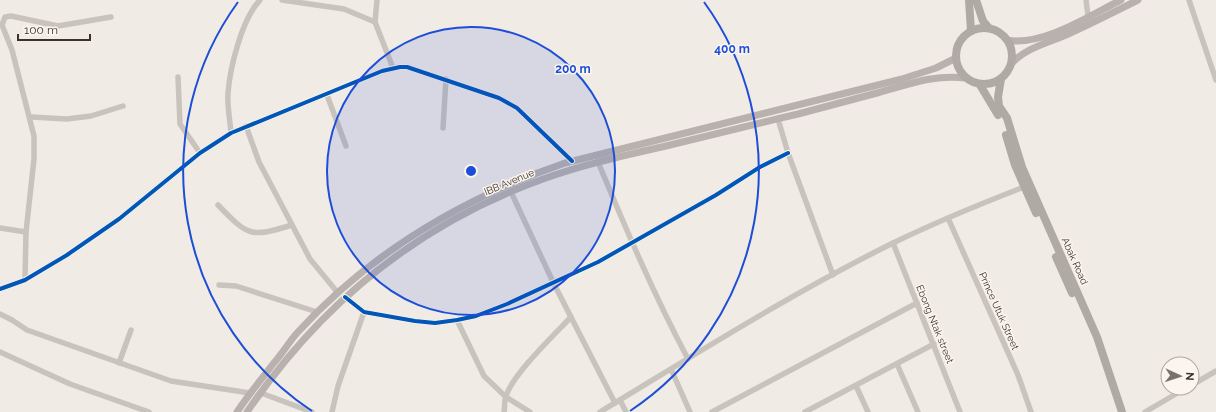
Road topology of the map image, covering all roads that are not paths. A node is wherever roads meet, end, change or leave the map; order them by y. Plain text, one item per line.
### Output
1 (260, 0) edge
2 (282, 0) edge
3 (377, 0) edge
4 (969, 0) edge
5 (976, 0) edge
6 (1086, 0) edge
7 (1121, 0) edge
8 (1138, 0) edge
9 (1189, 0) edge
10 (1088, 16) junction
11 (112, 18) dead end
12 (375, 22) junction
13 (1077, 26) junction
14 (989, 28) junction
15 (972, 31) junction
16 (1007, 40) junction
17 (956, 58) junction
18 (1012, 63) junction
19 (393, 68) junction
20 (178, 77) dead end
21 (966, 78) junction
22 (446, 79) junction
23 (1001, 79) junction
24 (1216, 80) edge
25 (980, 85) junction
26 (328, 95) junction
27 (123, 106) dead end
28 (31, 117) junction
29 (778, 119) junction
30 (1004, 119) junction
31 (246, 126) junction
32 (443, 128) dead end
33 (231, 133) junction
34 (346, 146) dead end
35 (200, 153) junction
36 (788, 153) junction
37 (572, 162) junction
38 (598, 162) junction
39 (1024, 187) junction
40 (511, 192) junction
41 (218, 205) dead end
42 (948, 218) junction
43 (292, 225) junction
44 (0, 228) edge
45 (26, 232) junction
46 (631, 243) junction
47 (894, 243) junction
48 (833, 275) junction
49 (25, 280) junction
50 (553, 282) junction
51 (220, 285) dead end
52 (0, 289) edge
53 (338, 293) junction
54 (345, 297) junction
55 (917, 303) junction
56 (317, 312) junction
57 (364, 312) junction
58 (0, 314) edge
59 (571, 317) junction
60 (456, 320) junction
61 (131, 330) dead end
62 (934, 344) junction
63 (0, 352) edge
64 (688, 359) junction
65 (119, 363) junction
66 (897, 364) junction
67 (671, 369) junction
68 (1216, 371) edge
69 (1200, 380) edge
70 (856, 386) junction
71 (250, 393) junction
72 (261, 393) junction
73 (506, 396) junction
74 (1172, 396) edge
75 (617, 402) junction
76 (149, 412) edge
77 (237, 412) edge
78 (247, 412) edge
79 (312, 412) edge
80 (332, 412) edge
81 (504, 412) edge
82 (530, 412) edge
83 (600, 412) edge
84 (626, 412) edge
85 (690, 412) edge
86 (712, 412) edge
87 (805, 412) edge
88 (868, 412) edge
89 (918, 412) edge
90 (960, 412) edge
91 (1031, 412) edge
92 (1117, 412) edge
93 (1122, 412) edge
94 (1145, 412) edge

1 - 33 street
2 - 12 street
3 - 12 street
4 - 15 highway
5 - 14 highway
6 - 10 street
7 - 10 main road
8 - 13 main road
9 - 24 street
10 - 13 main road
11 - 28 street
12 - 19 street
13 - 16 main road
13 - 18 main road
14 - 15 highway
14 - 16 highway
15 - 17 highway
16 - 18 highway
17 - 21 highway
17 - 37 main road
18 - 23 highway
19 - 22 street
19 - 26 street
20 - 35 street
21 - 25 highway
21 - 29 main road, IBB Avenue
22 - 32 street
22 - 37 street
23 - 25 highway
23 - 30 highway
25 - 30 highway
26 - 31 street
26 - 34 street
27 - 28 street
28 - 45 street
29 - 36 street
29 - 38 main road, IBB Avenue
30 - 39 highway, Abak Road
30 - 93 highway, Abak Road
31 - 33 street
31 - 43 street
33 - 35 street
35 - 49 street
36 - 46 street
36 - 48 street
37 - 53 main road
38 - 40 main road, IBB Avenue
38 - 46 street
39 - 42 street
39 - 92 highway, Abak Road
40 - 50 street
40 - 54 main road, IBB Avenue
41 - 43 street
42 - 47 street
42 - 91 street, Prince Utuk Street
43 - 53 street
44 - 45 street
45 - 49 street
46 - 50 street
46 - 64 street
47 - 48 street
47 - 55 street, Ebong Ntak street
48 - 64 street
49 - 52 street
50 - 59 street
50 - 60 street
51 - 56 street
53 - 56 main road
54 - 57 street
54 - 72 main road, IBB Avenue
55 - 62 street, Ebong Ntak street
55 - 86 street
56 - 71 main road
57 - 60 street
57 - 80 street
58 - 65 street
59 - 73 street
59 - 75 street
60 - 73 street
61 - 65 street
62 - 66 street
62 - 90 street, Ebong Ntak street
63 - 76 street
64 - 67 street
65 - 71 street
66 - 70 street
66 - 89 street
67 - 75 street
67 - 85 street
68 - 69 street
70 - 87 street
70 - 88 street
71 - 77 main road
72 - 78 main road, IBB Avenue
72 - 79 street
73 - 81 street
73 - 82 street
74 - 94 street
75 - 83 street
75 - 84 street

